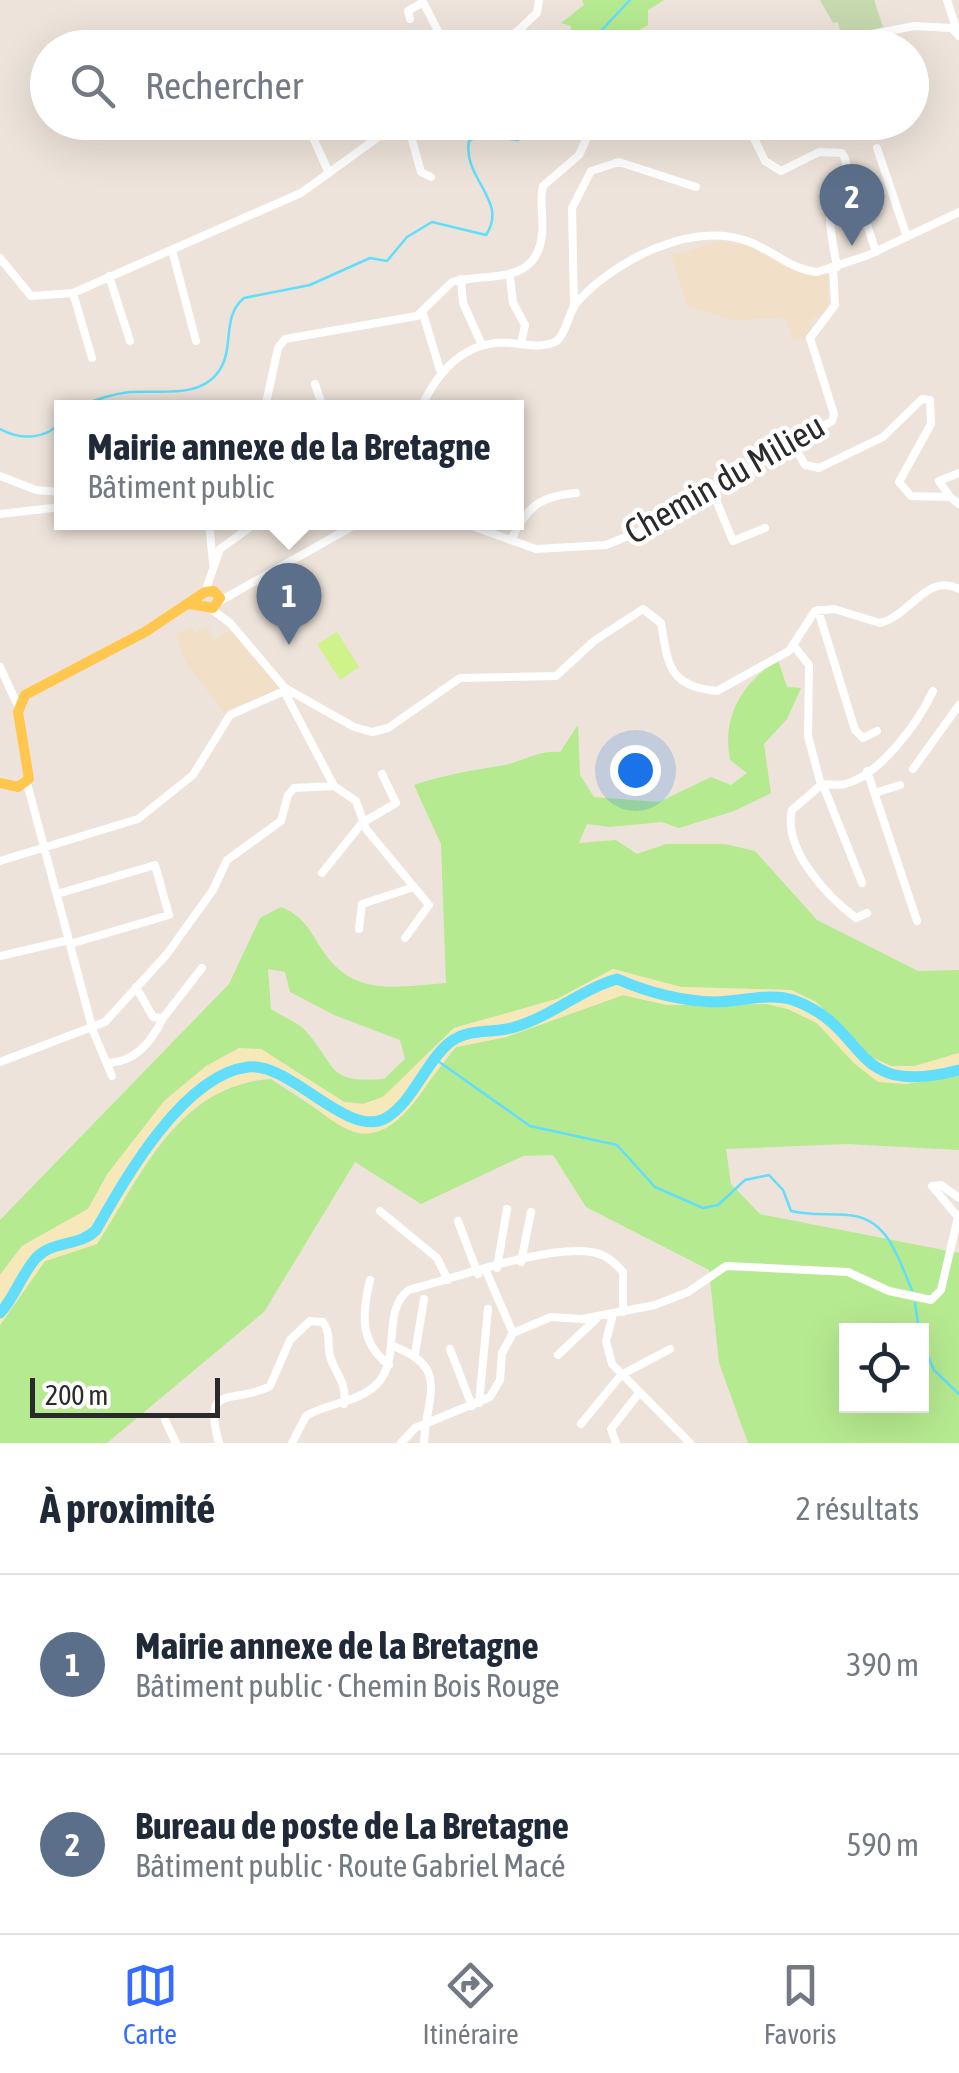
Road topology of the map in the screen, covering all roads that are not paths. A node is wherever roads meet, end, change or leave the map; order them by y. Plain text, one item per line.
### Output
1 (539, 0) edge
2 (947, 0) edge
3 (422, 1) edge
4 (410, 19) dead end
5 (437, 30) edge
6 (518, 30) edge
7 (894, 30) edge
8 (958, 34) edge
9 (314, 140) edge
10 (374, 140) edge
11 (412, 140) edge
12 (586, 140) edge
13 (755, 140) edge
14 (877, 148) dead end
15 (329, 173) junction
16 (432, 177) dead end
17 (696, 187) dead end
18 (859, 200) dead end
19 (959, 212) edge
20 (907, 237) junction
21 (172, 250) junction
22 (876, 252) junction
23 (0, 258) edge
24 (835, 268) junction
25 (109, 276) junction
26 (510, 277) junction
27 (461, 280) junction
28 (73, 293) junction
29 (574, 306) junction
30 (422, 314) junction
31 (130, 341) dead end
32 (196, 341) dead end
33 (521, 344) junction
34 (482, 345) junction
35 (92, 358) dead end
36 (441, 373) junction
37 (315, 384) dead end
38 (266, 400) edge
39 (321, 400) edge
40 (426, 400) edge
41 (792, 443) junction
42 (959, 473) edge
43 (0, 476) edge
44 (711, 488) junction
45 (54, 491) edge
46 (576, 493) dead end
47 (950, 498) junction
48 (959, 504) edge
49 (54, 507) edge
50 (0, 514) edge
51 (524, 517) edge
52 (765, 528) dead end
53 (210, 530) edge
54 (246, 530) edge
55 (345, 530) edge
56 (483, 530) edge
57 (517, 530) edge
58 (511, 540) junction
59 (213, 562) junction
60 (959, 588) edge
61 (214, 600) junction
62 (818, 610) junction
63 (794, 645) junction
64 (0, 667) edge
65 (286, 691) junction
66 (932, 691) dead end
67 (959, 705) edge
68 (18, 706) junction
69 (877, 731) dead end
70 (920, 766) dead end
71 (868, 771) junction
72 (382, 774) dead end
73 (0, 783) edge
74 (27, 783) junction
75 (822, 785) junction
76 (900, 785) dead end
77 (334, 786) junction
78 (874, 793) junction
79 (362, 823) junction
80 (44, 847) junction
81 (0, 861) edge
82 (322, 873) dead end
83 (862, 883) dead end
84 (414, 887) junction
85 (57, 894) junction
86 (867, 913) dead end
87 (917, 921) dead end
88 (359, 929) dead end
89 (405, 938) dead end
90 (69, 942) junction
91 (0, 956) edge
92 (202, 968) dead end
93 (136, 987) junction
94 (163, 1018) junction
95 (94, 1030) junction
96 (0, 1062) edge
97 (107, 1063) junction
98 (112, 1076) dead end
99 (959, 1198) edge
100 (508, 1209) dead end
101 (380, 1211) dead end
102 (532, 1212) dead end
103 (458, 1221) dead end
104 (520, 1262) junction
105 (497, 1268) junction
106 (482, 1272) junction
107 (370, 1280) dead end
108 (448, 1280) junction
109 (424, 1299) dead end
110 (488, 1309) dead end
111 (623, 1312) junction
112 (613, 1314) junction
113 (597, 1318) junction
114 (513, 1333) junction
115 (392, 1346) junction
116 (450, 1349) dead end
117 (670, 1349) dead end
118 (415, 1354) junction
119 (558, 1355) dead end
120 (390, 1365) junction
121 (621, 1375) junction
122 (639, 1393) junction
123 (344, 1404) junction
124 (476, 1404) junction
125 (165, 1420) dead end
126 (581, 1424) dead end
127 (425, 1426) junction
128 (176, 1443) edge
129 (219, 1443) edge
130 (292, 1443) edge
131 (400, 1443) edge
132 (424, 1443) edge
133 (616, 1443) edge
134 (690, 1443) edge

1 - 6 street
2 - 8 street
3 - 4 street
3 - 5 street
7 - 8 street
9 - 15 street
10 - 15 street
11 - 16 street
12 - 26 street
13 - 24 street
14 - 20 street
15 - 21 street
17 - 29 street
18 - 22 street
19 - 20 street
20 - 22 street
21 - 25 street
21 - 32 street
22 - 24 street
23 - 28 street
24 - 29 street
24 - 41 street, Chemin du Milieu
25 - 28 street
25 - 31 street
26 - 27 street
26 - 33 street
27 - 30 street
27 - 34 street
28 - 35 street
29 - 33 street
30 - 36 street
30 - 38 street
33 - 34 street
34 - 36 street
36 - 40 street
37 - 39 street
41 - 44 street, Chemin du Milieu
41 - 47 street
42 - 47 street
43 - 45 street
44 - 52 street
44 - 58 street, Chemin du Milieu
46 - 51 street
47 - 48 street
49 - 50 street
53 - 59 street
54 - 59 street
55 - 61 street
56 - 58 street, Chemin du Milieu
57 - 58 street
59 - 61 street
60 - 62 street
61 - 65 street
61 - 68 main road
62 - 63 street
62 - 69 street
63 - 65 street
63 - 75 street
64 - 68 street
65 - 77 street
65 - 80 street
66 - 71 street
67 - 70 street
68 - 74 main road
71 - 75 street
71 - 78 street
72 - 79 street
73 - 74 main road
74 - 80 street
75 - 83 street
75 - 86 street
76 - 78 street
77 - 79 street
77 - 93 street
78 - 87 street
79 - 82 street
79 - 84 street
80 - 81 street
80 - 85 street
84 - 88 street
84 - 89 street
85 - 90 street
85 - 90 street
90 - 91 street
90 - 95 street
92 - 94 street
93 - 94 street
93 - 95 street
94 - 97 street
95 - 96 street
95 - 97 street
97 - 98 street
99 - 111 street
100 - 105 street
101 - 108 street
102 - 104 street
103 - 106 street
104 - 105 street
104 - 111 street
105 - 106 street
106 - 108 street
106 - 114 street
107 - 120 street
108 - 115 street
109 - 118 street
110 - 124 street
111 - 112 street
112 - 113 street
112 - 121 street
113 - 114 street
113 - 119 street
114 - 124 street
115 - 118 street
115 - 120 street
116 - 124 street
117 - 121 street
118 - 127 street
120 - 123 street
121 - 122 street
121 - 126 street
122 - 133 street
122 - 134 street
123 - 129 street
123 - 130 street
124 - 127 street
125 - 128 street
127 - 131 street
127 - 132 street

